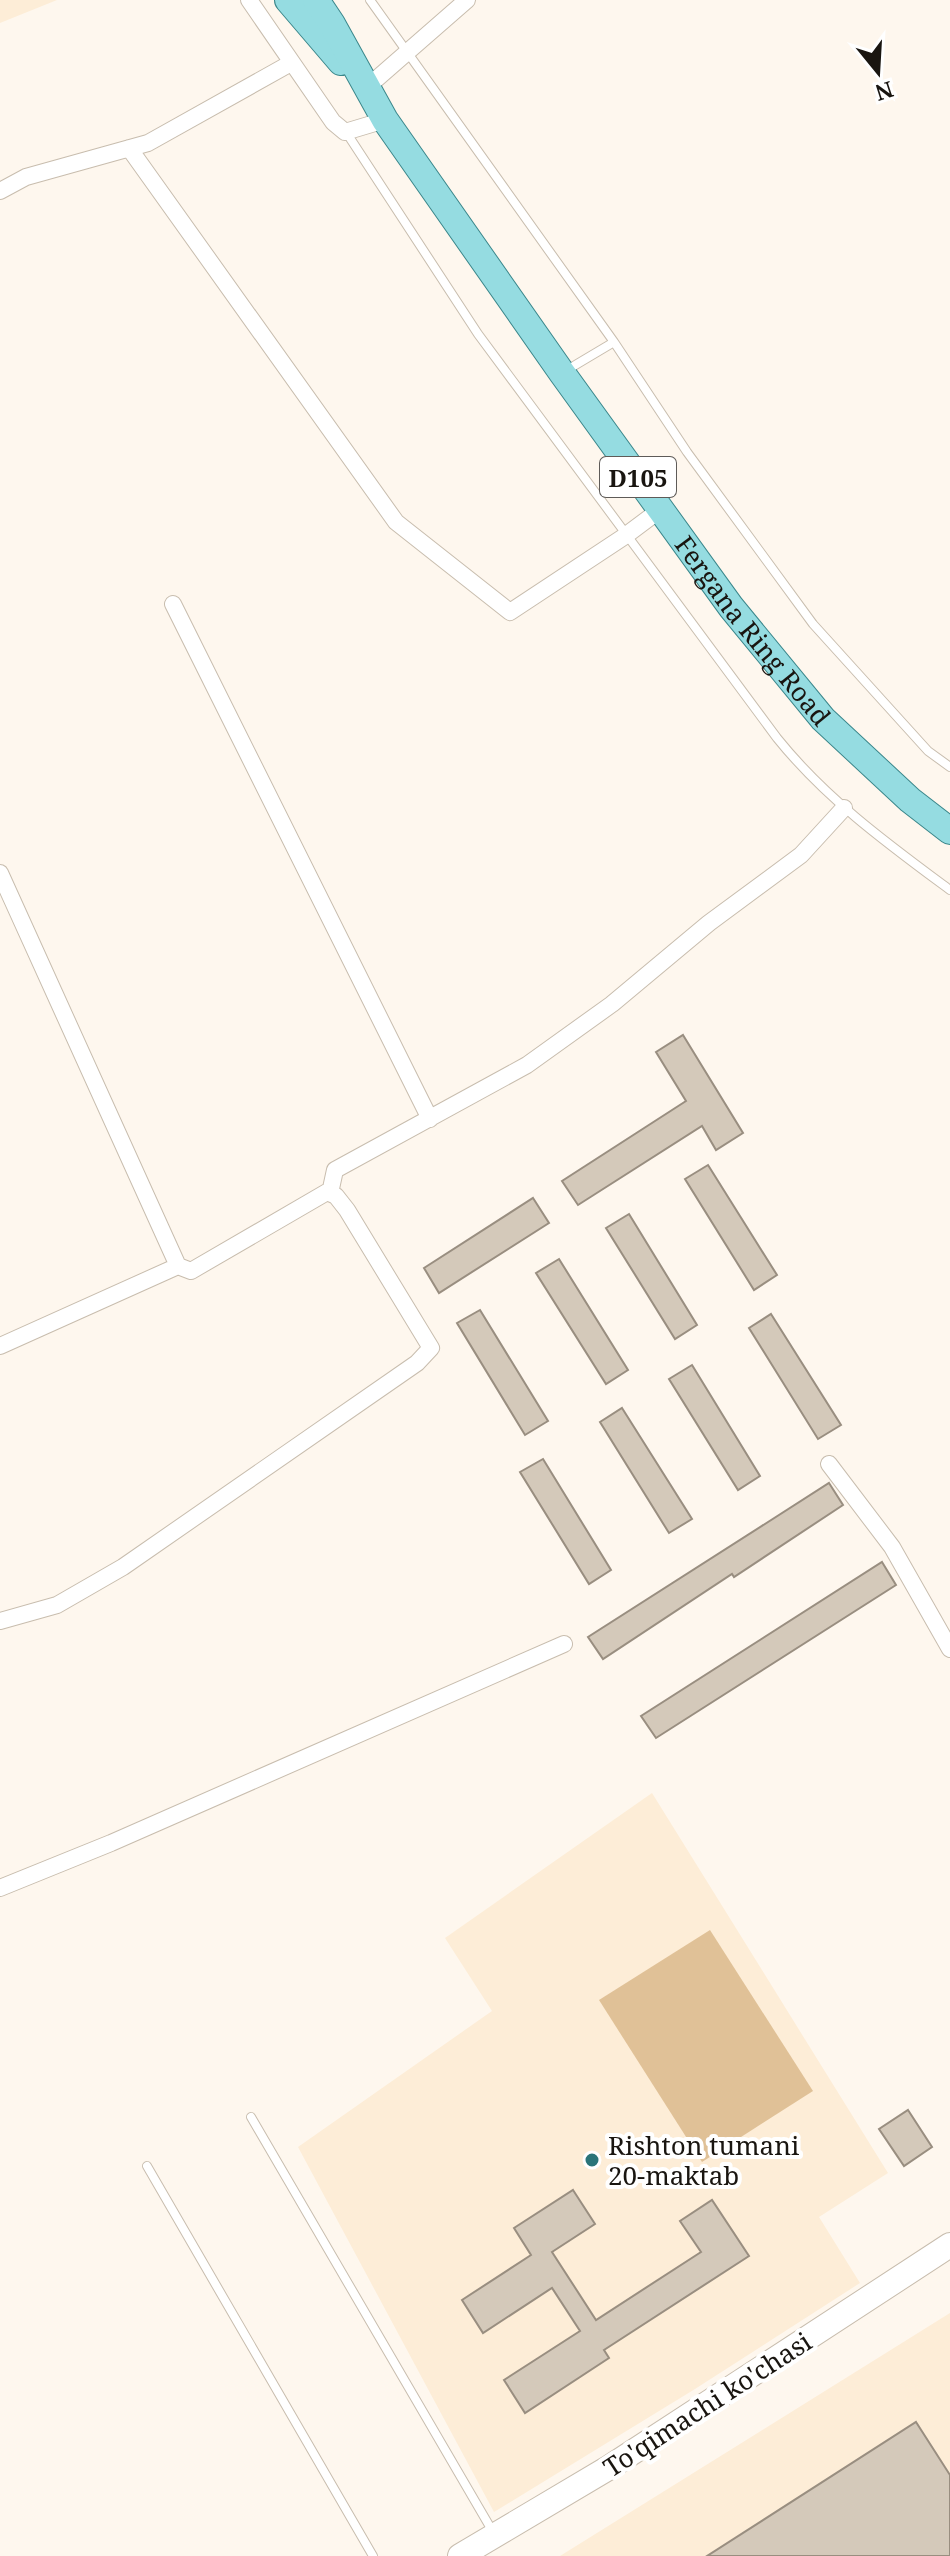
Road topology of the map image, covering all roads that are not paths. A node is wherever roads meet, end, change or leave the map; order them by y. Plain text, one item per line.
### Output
1 (249, 0) edge
2 (288, 0) edge
3 (316, 0) edge
4 (370, 0) edge
5 (467, 0) edge
6 (407, 52) junction
7 (291, 63) junction
8 (365, 89) junction
9 (385, 120) junction
10 (345, 132) junction
11 (129, 148) junction
12 (0, 191) edge
13 (614, 342) junction
14 (562, 373) junction
15 (661, 509) junction
16 (625, 536) junction
17 (173, 604) dead end
18 (950, 767) edge
19 (844, 808) junction
20 (950, 831) edge
21 (0, 873) edge
22 (950, 890) edge
23 (430, 1119) junction
24 (330, 1193) junction
25 (178, 1266) junction
26 (0, 1346) edge
27 (829, 1464) dead end
28 (0, 1621) edge
29 (564, 1644) dead end
30 (950, 1649) edge
31 (0, 1888) edge
32 (251, 2117) dead end
33 (147, 2166) dead end
34 (950, 2245) edge
35 (495, 2537) junction
36 (373, 2556) edge
37 (460, 2556) edge

1 - 7 street
2 - 8 main road, Fergana Ring Road / D105
3 - 8 main road, Fergana Ring Road / D105
4 - 6 lane
5 - 6 street
6 - 8 street
6 - 13 lane
7 - 10 street
7 - 11 street
8 - 9 main road, Fergana Ring Road / D105
9 - 10 street
9 - 14 main road, Fergana Ring Road / D105
10 - 16 lane
11 - 12 street
11 - 16 street
13 - 14 lane
13 - 18 lane
14 - 15 main road, Fergana Ring Road / D105
15 - 16 street
15 - 20 main road, Fergana Ring Road / D105
16 - 19 lane
17 - 23 street
19 - 22 lane
19 - 23 street
21 - 25 street
23 - 24 street
24 - 25 street
24 - 28 street
25 - 26 street
27 - 30 street
29 - 31 street
32 - 35 lane
33 - 36 lane
34 - 35 street, To'qimachi ko'chasi
35 - 37 street, To'qimachi ko'chasi

